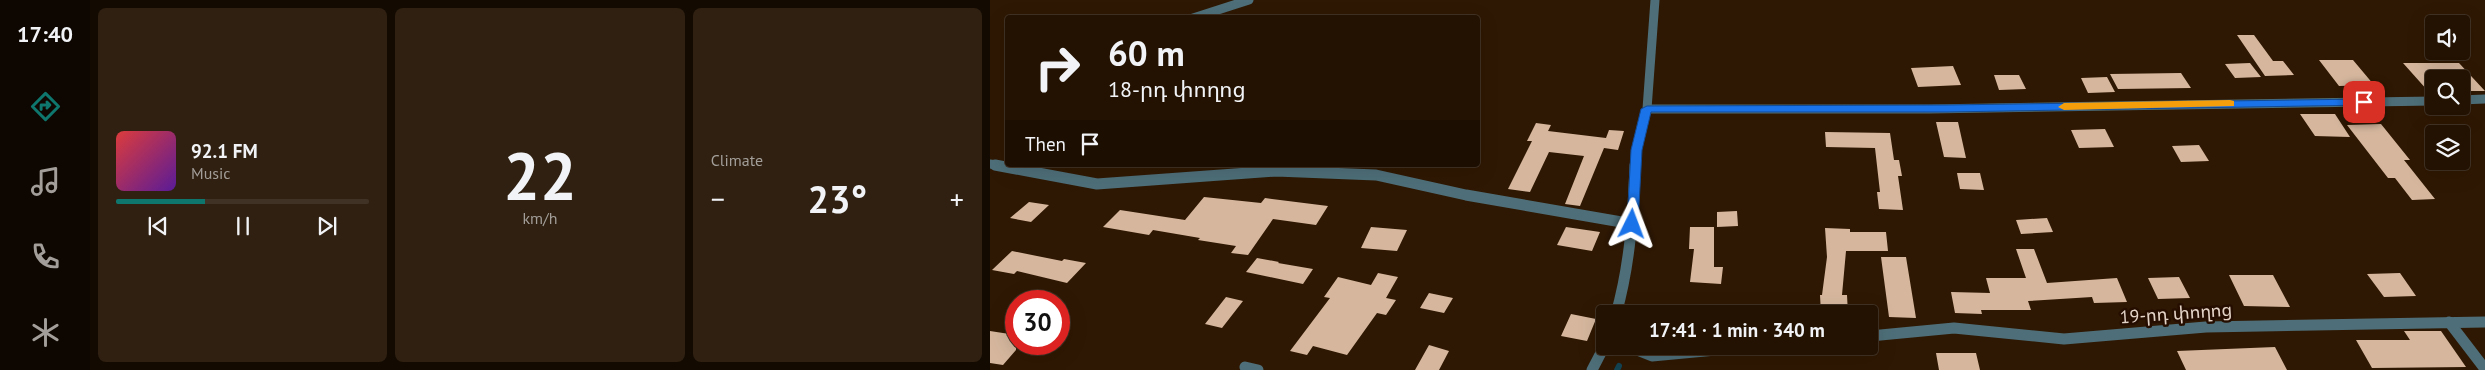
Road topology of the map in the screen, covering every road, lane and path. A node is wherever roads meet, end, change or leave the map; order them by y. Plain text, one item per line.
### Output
1 (1249, 0) edge
2 (1655, 0) edge
3 (1202, 15) edge
4 (2485, 99) edge
5 (2470, 100) edge
6 (2425, 101) edge
7 (1647, 109) junction
8 (990, 164) edge
9 (1005, 167) edge
10 (1006, 167) edge
11 (1632, 224) junction
12 (1619, 305) edge
13 (2448, 322) junction
14 (2485, 322) edge
15 (1878, 335) edge
16 (1600, 355) edge
17 (1650, 355) edge
18 (1663, 355) edge
19 (1246, 367) dead end
20 (2485, 369) edge
21 (1258, 370) edge
22 (1592, 370) edge

1 - 3 street
2 - 7 street
4 - 5 street
6 - 7 street
7 - 11 street
8 - 9 street
10 - 11 street
11 - 12 street
13 - 14 street, 19-րդ փողոց
13 - 15 street, 19-րդ փողոց
13 - 20 street
16 - 22 street
17 - 18 street
19 - 21 street

